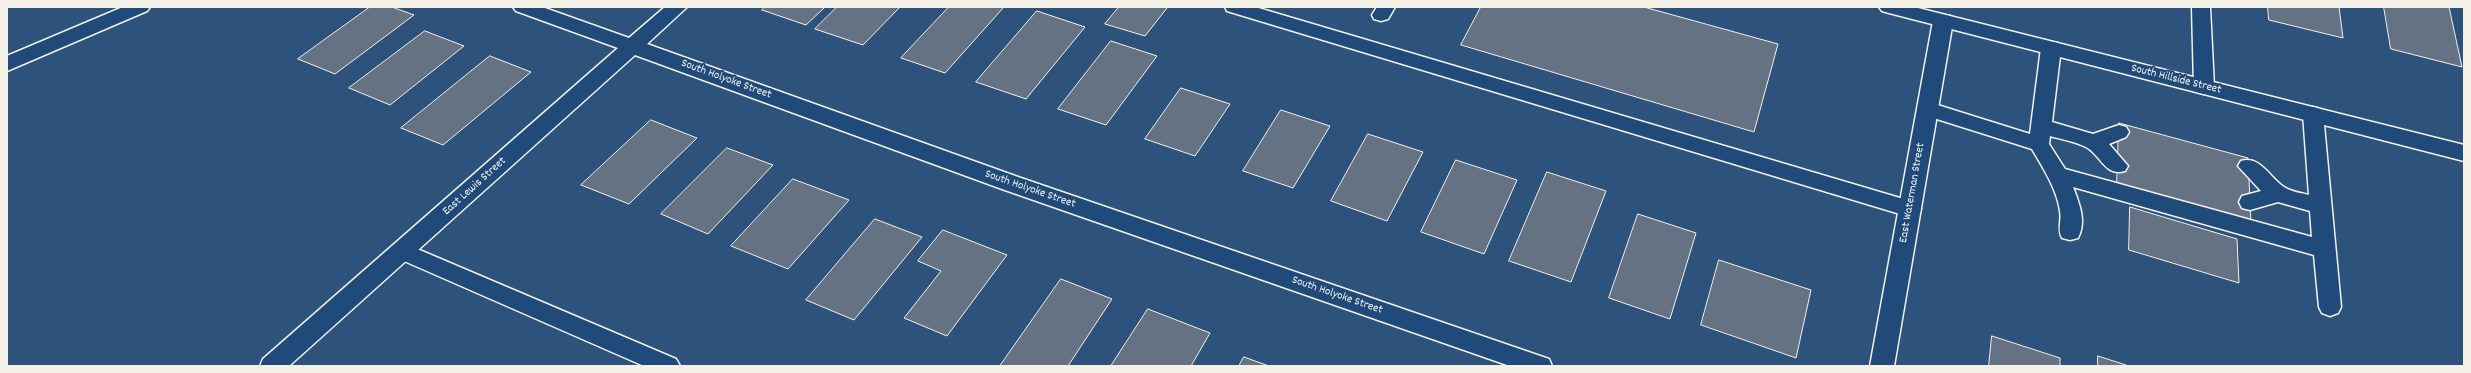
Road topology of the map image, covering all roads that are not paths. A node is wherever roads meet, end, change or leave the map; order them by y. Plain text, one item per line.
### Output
1 (140, 7) edge
2 (523, 7) edge
3 (677, 7) edge
4 (1234, 7) edge
5 (1889, 7) edge
6 (2201, 7) edge
7 (1943, 20) junction
8 (633, 46) junction
9 (2051, 48) junction
10 (7, 64) edge
11 (2204, 87) junction
12 (1928, 109) junction
13 (2313, 114) junction
14 (2119, 132) dead end
15 (2040, 135) junction
16 (2094, 142) junction
17 (2464, 153) edge
18 (2118, 166) dead end
19 (2248, 166) dead end
20 (2058, 175) junction
21 (2278, 194) junction
22 (2250, 202) dead end
23 (2320, 206) junction
24 (1910, 209) junction
25 (2070, 232) dead end
26 (2324, 249) junction
27 (403, 251) junction
28 (2330, 307) dead end
29 (272, 366) edge
30 (668, 366) edge
31 (1540, 366) edge
32 (1882, 366) edge

1 - 10 street
2 - 8 street, South Holyoke Street
3 - 8 street, East Lewis Street
4 - 24 lane
5 - 7 street, South Hillside Street
6 - 11 lane
7 - 9 street, South Hillside Street
7 - 12 street, East Waterman Street
8 - 27 street, East Lewis Street
8 - 31 street, South Holyoke Street
9 - 11 street, South Hillside Street
9 - 15 lane
11 - 13 street, South Hillside Street
12 - 15 lane
12 - 24 street, East Waterman Street
13 - 17 street, South Hillside Street
13 - 23 lane
14 - 16 lane
15 - 16 lane
15 - 20 lane
16 - 18 lane
19 - 21 lane
20 - 25 lane
20 - 26 lane
21 - 22 lane
21 - 23 lane
23 - 26 lane
24 - 32 street, East Waterman Street
26 - 28 lane
27 - 29 street, East Lewis Street
27 - 30 lane

